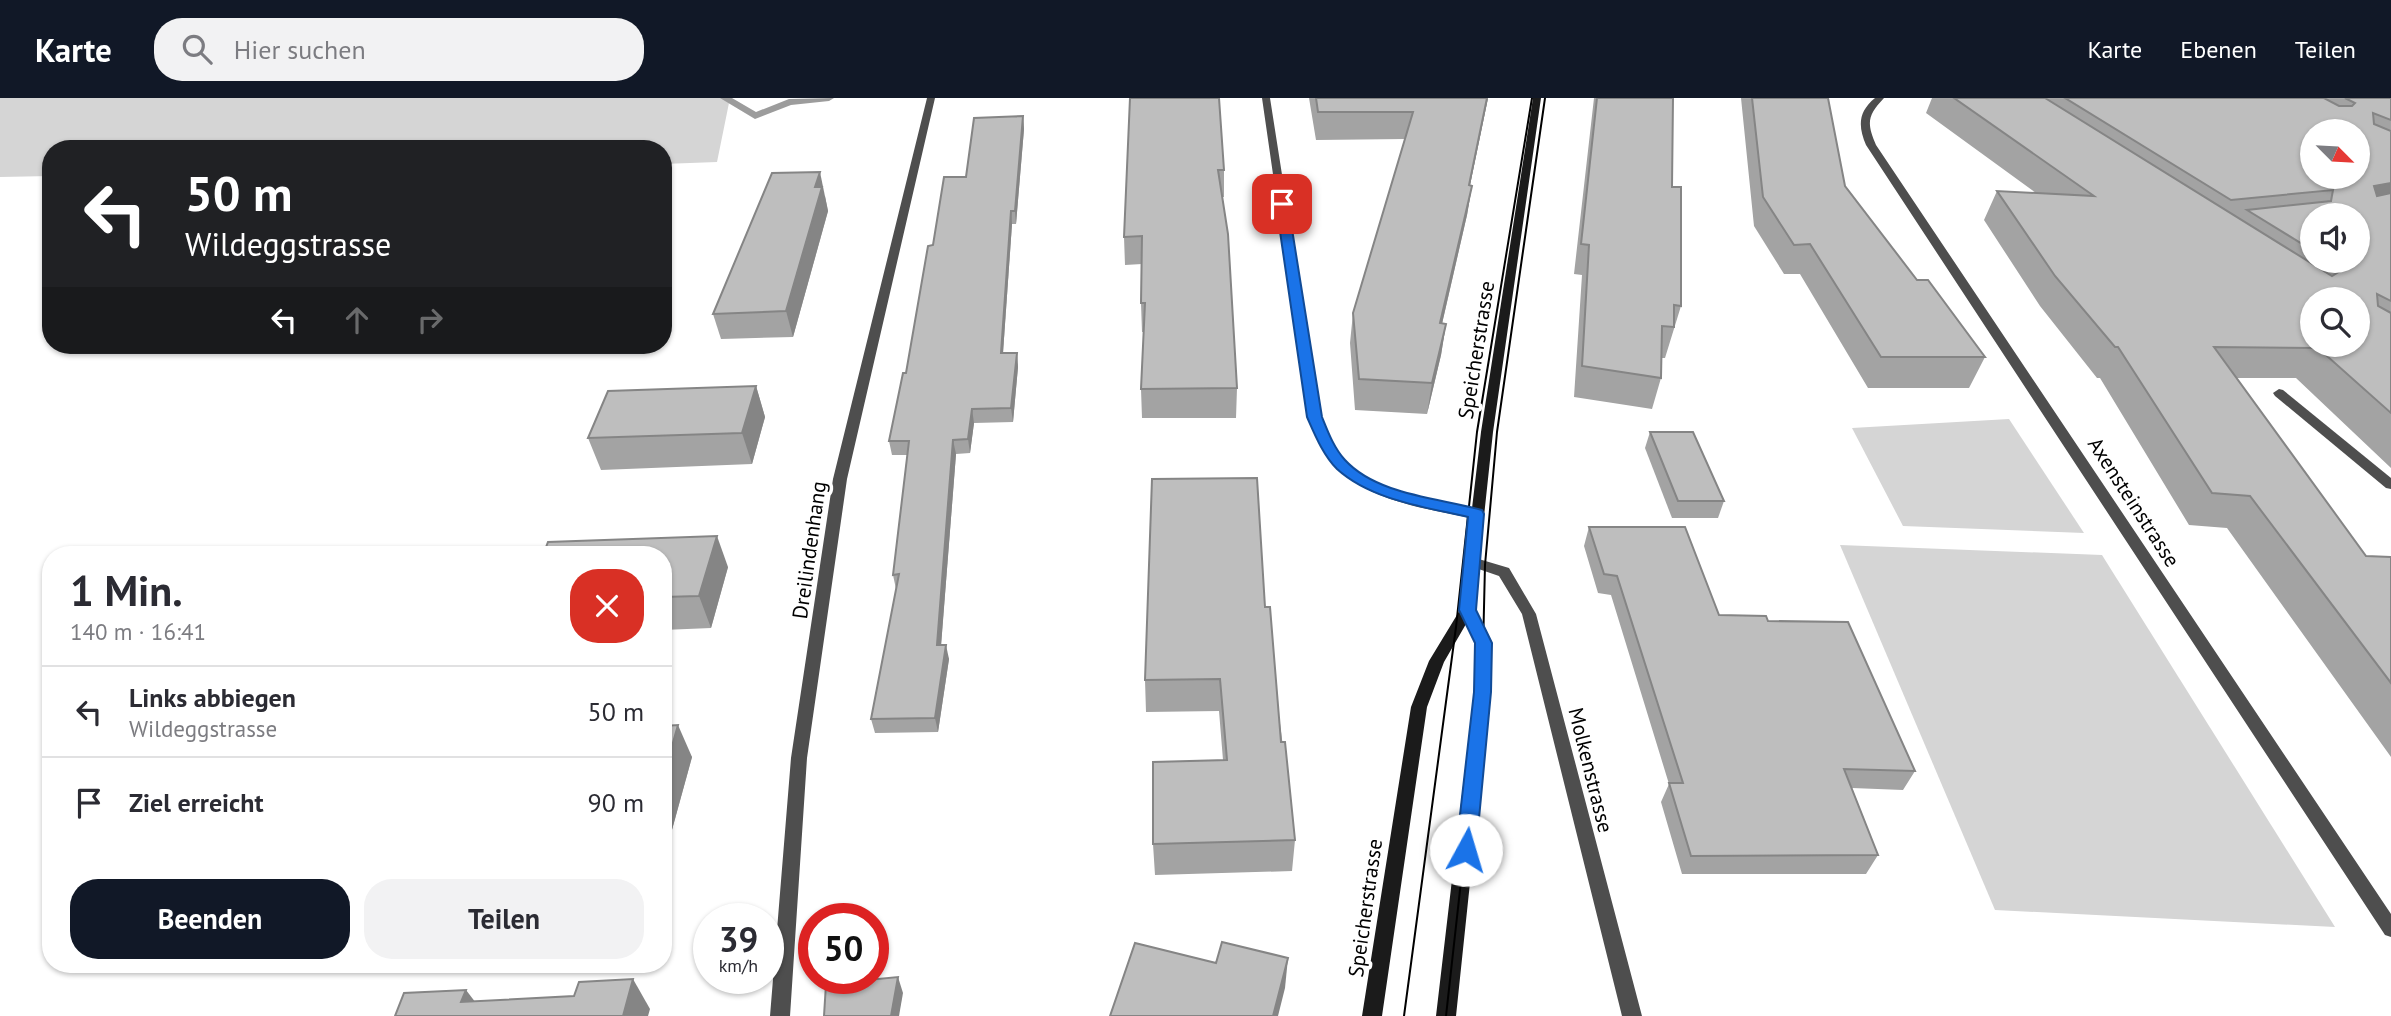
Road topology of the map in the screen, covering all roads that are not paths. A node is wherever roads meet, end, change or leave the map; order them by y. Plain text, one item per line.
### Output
1 (931, 98) edge
2 (1266, 98) edge
3 (1537, 98) edge
4 (1880, 98) edge
5 (2279, 393) edge
6 (2391, 485) edge
7 (1476, 514) junction
8 (1472, 562) junction
9 (1467, 610) junction
10 (2391, 929) edge
11 (780, 1016) edge
12 (1372, 1016) edge
13 (1446, 1016) edge
14 (1632, 1016) edge

1 - 11 street, Dreilindenhang
2 - 7 street
3 - 7 main road, Speicherstrasse
4 - 10 street, Axensteinstrasse
5 - 6 street
7 - 8 main road, Speicherstrasse
8 - 9 main road, Speicherstrasse
8 - 14 street, Molkenstrasse
9 - 12 main road, Speicherstrasse
9 - 13 main road

